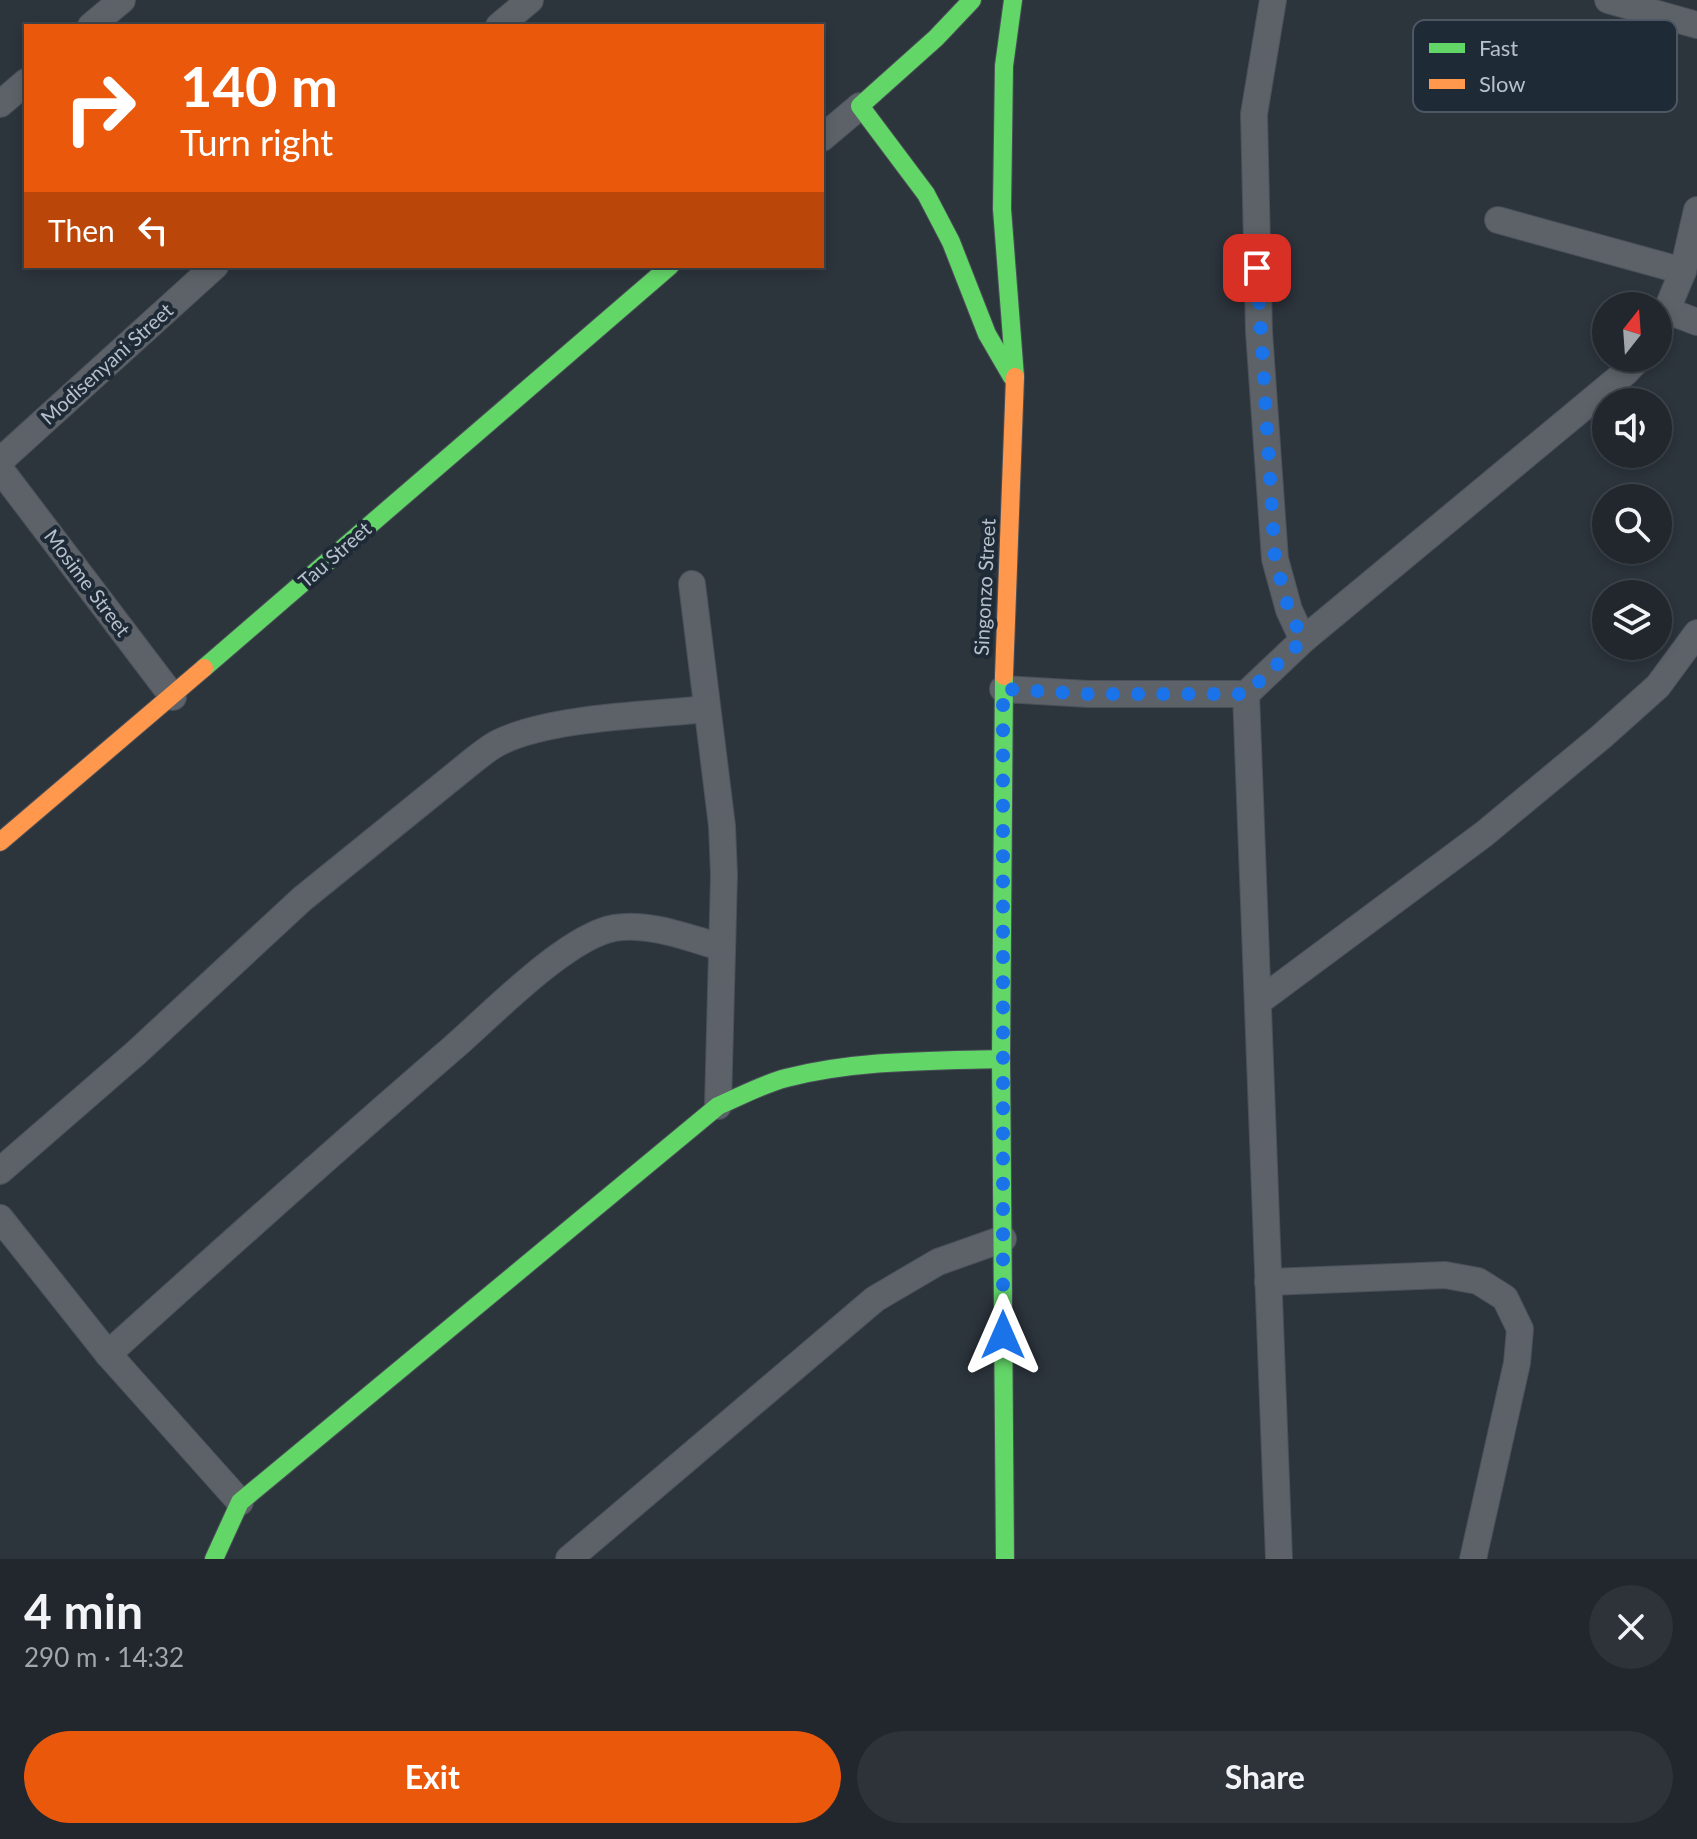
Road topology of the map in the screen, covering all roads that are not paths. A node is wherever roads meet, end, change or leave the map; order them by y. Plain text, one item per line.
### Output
1 (122, 0) edge
2 (530, 0) edge
3 (972, 0) edge
4 (1013, 0) edge
5 (1273, 0) edge
6 (1608, 0) edge
7 (93, 24) edge
8 (501, 24) edge
9 (1697, 25) edge
10 (24, 84) edge
11 (0, 104) edge
12 (860, 106) junction
13 (824, 136) edge
14 (1697, 210) edge
15 (1498, 220) dead end
16 (213, 268) edge
17 (668, 268) edge
18 (1683, 271) junction
19 (1672, 298) edge
20 (1672, 321) edge
21 (1697, 322) edge
22 (1624, 372) edge
23 (1016, 385) junction
24 (0, 461) edge
25 (0, 469) edge
26 (692, 584) dead end
27 (1697, 633) edge
28 (1303, 640) junction
29 (1003, 689) junction
30 (1246, 694) junction
31 (173, 697) junction
32 (707, 709) junction
33 (0, 842) edge
34 (721, 947) junction
35 (1258, 1002) junction
36 (1001, 1059) junction
37 (718, 1106) junction
38 (0, 1171) edge
39 (0, 1218) edge
40 (1003, 1239) junction
41 (1268, 1282) junction
42 (108, 1354) junction
43 (240, 1502) junction
44 (214, 1559) edge
45 (569, 1559) edge
46 (1005, 1559) edge
47 (1279, 1559) edge
48 (1473, 1559) edge

1 - 7 street
2 - 8 street
3 - 12 street
4 - 23 street, Singonzo Street
5 - 28 street
6 - 9 street
10 - 11 street
12 - 13 street
12 - 23 street
14 - 18 street
15 - 18 street
16 - 24 street, Modisenyani Street
17 - 31 street, Tau Street
18 - 19 street
20 - 21 street
22 - 28 street
23 - 29 street, Singonzo Street
25 - 31 street, Mosime Street
26 - 32 street
27 - 35 street
28 - 30 street
29 - 30 street
29 - 36 street, Singonzo Street
30 - 35 street
31 - 33 street, Tau Street
32 - 34 street
32 - 38 street
34 - 37 street
34 - 42 street
35 - 41 street
36 - 37 street
36 - 40 street, Singonzo Street
37 - 43 street
39 - 42 street
40 - 45 street
40 - 46 street, Singonzo Street
41 - 47 street
41 - 48 street
42 - 43 street
43 - 44 street

